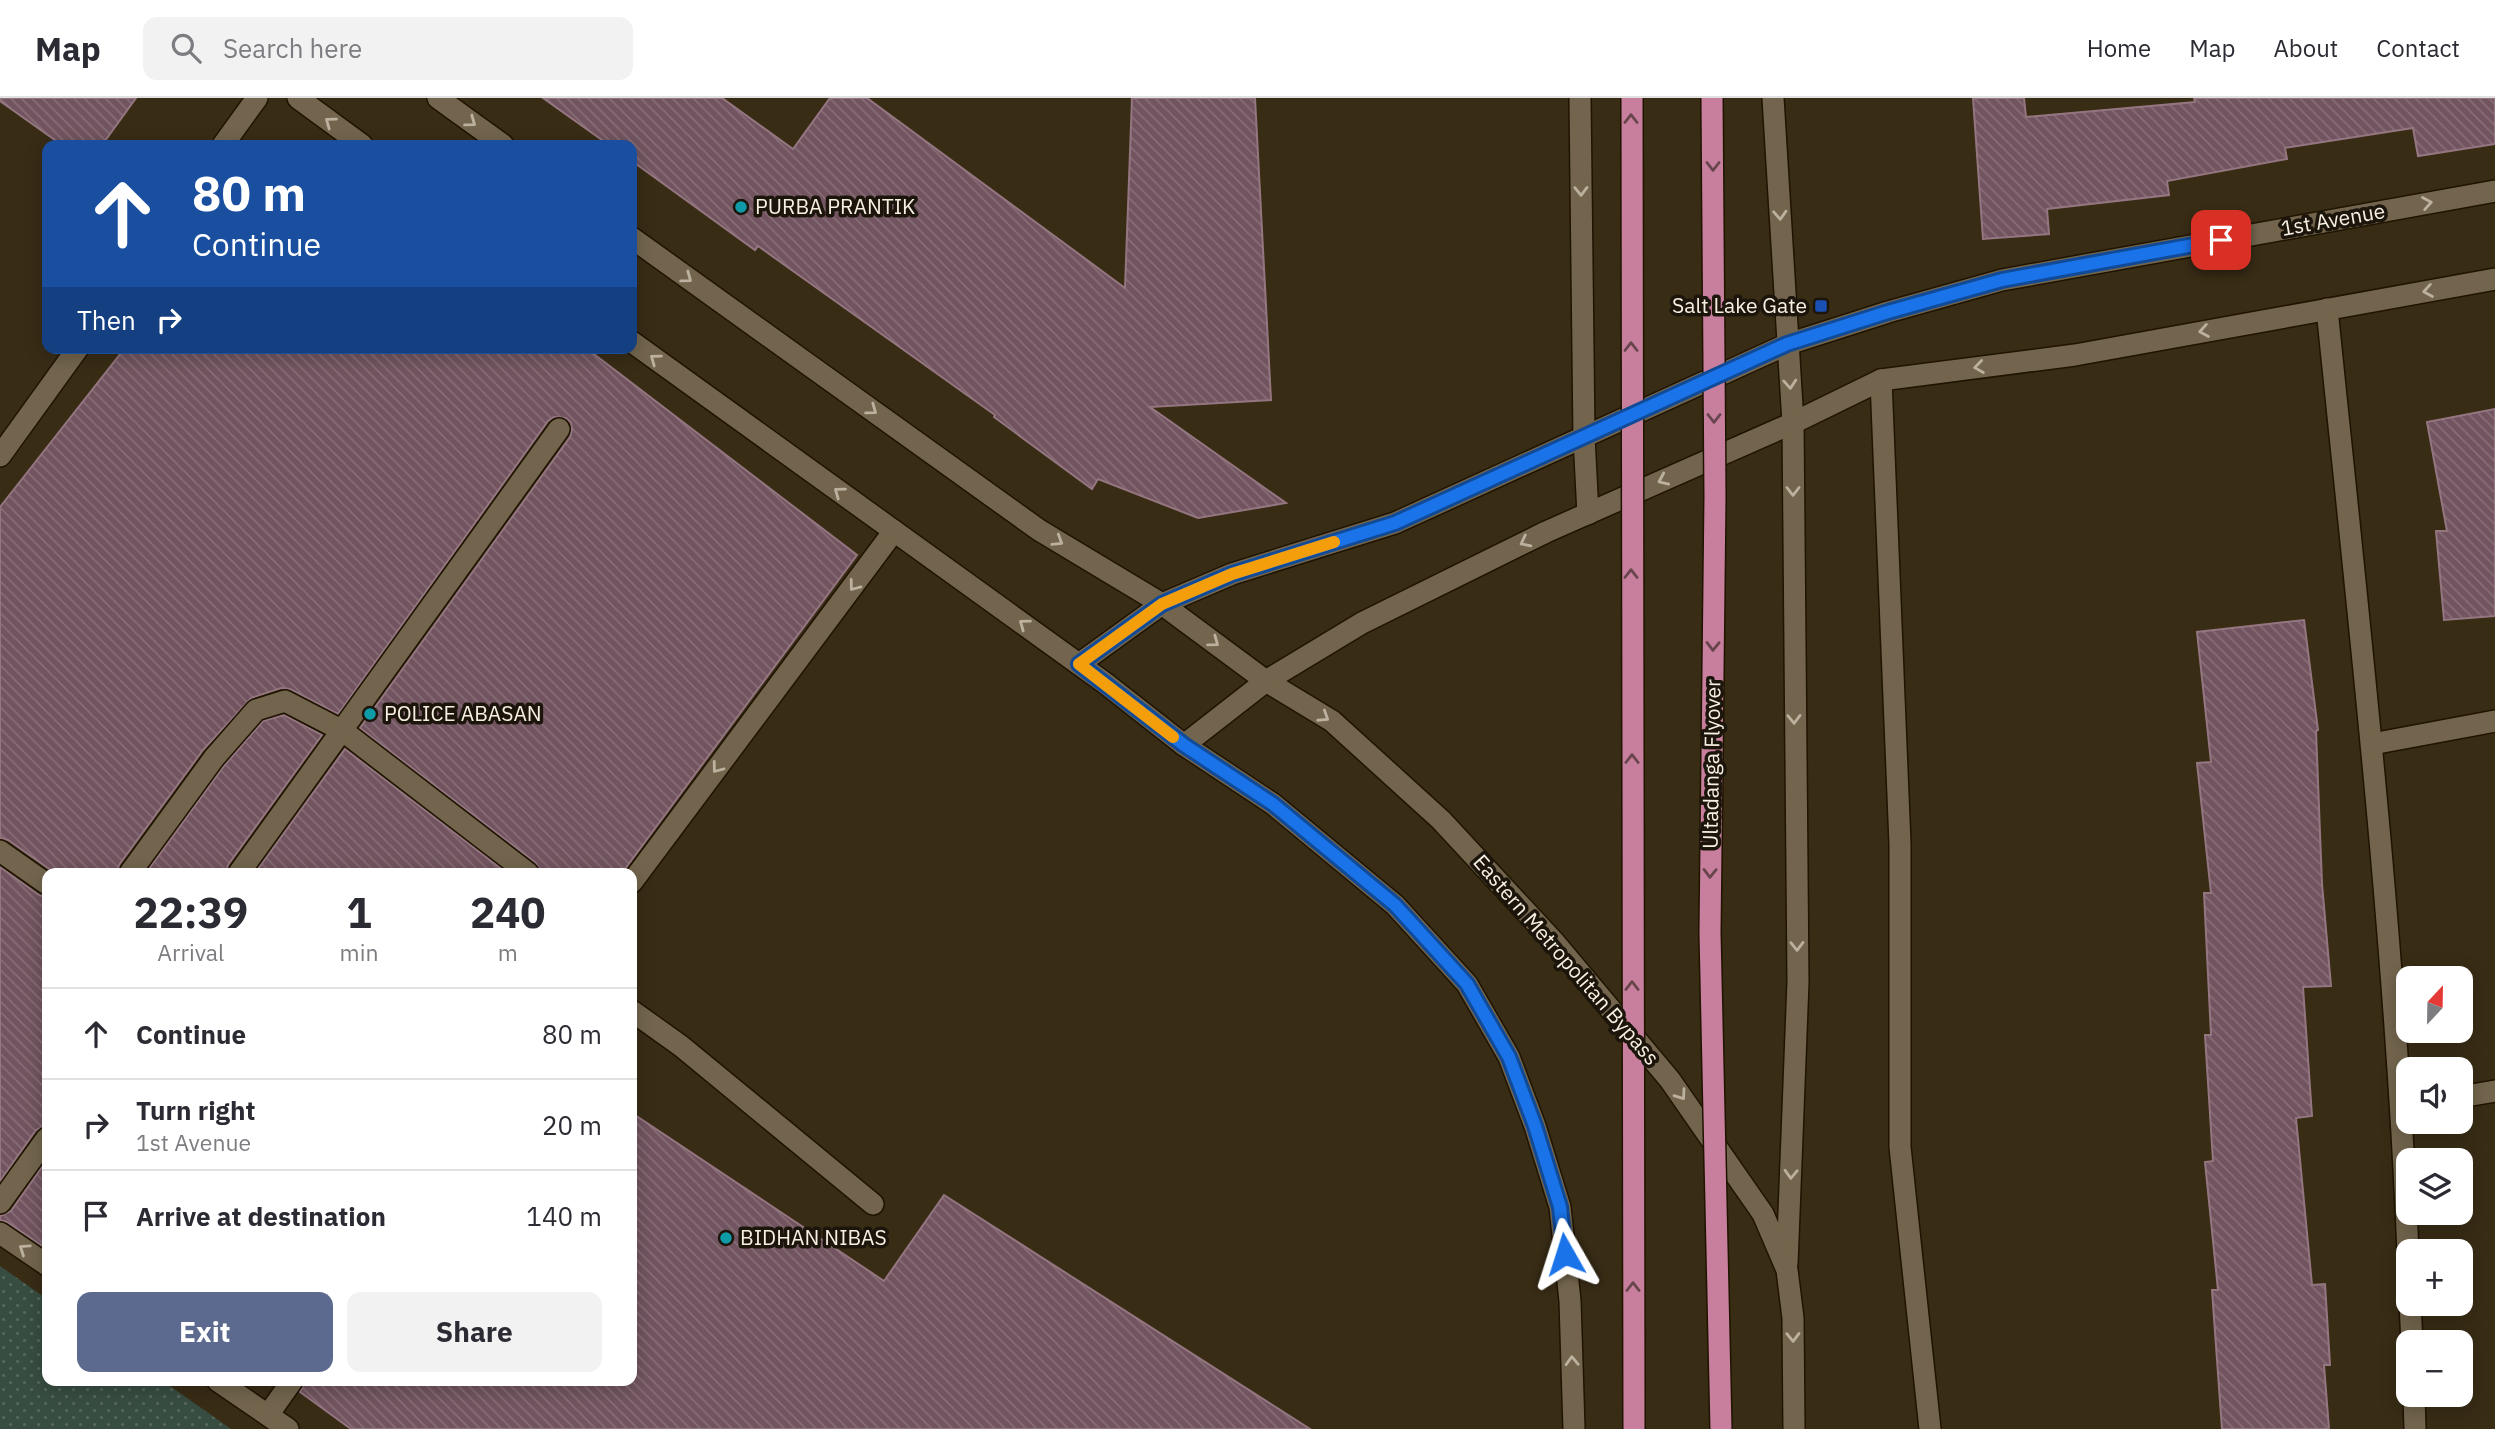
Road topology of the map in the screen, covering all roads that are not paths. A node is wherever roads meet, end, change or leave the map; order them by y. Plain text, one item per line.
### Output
1 (257, 98) edge
2 (298, 98) edge
3 (438, 98) edge
4 (1580, 98) edge
5 (1632, 98) edge
6 (1712, 98) edge
7 (1773, 98) edge
8 (227, 140) edge
9 (355, 140) edge
10 (496, 140) edge
11 (2495, 191) edge
12 (637, 242) edge
13 (2495, 279) edge
14 (2327, 309) junction
15 (1787, 344) junction
16 (637, 346) edge
17 (74, 354) edge
18 (1881, 380) junction
19 (1793, 423) junction
20 (559, 429) dead end
21 (1584, 437) junction
22 (0, 456) edge
23 (1587, 514) junction
24 (894, 531) junction
25 (1162, 604) junction
26 (1079, 664) junction
27 (1266, 681) junction
28 (2495, 721) edge
29 (343, 731) junction
30 (2372, 744) junction
31 (1184, 745) junction
32 (0, 851) edge
33 (134, 868) edge
34 (243, 868) edge
35 (521, 868) edge
36 (637, 876) edge
37 (42, 880) edge
38 (637, 1015) edge
39 (2400, 1057) edge
40 (2495, 1091) edge
41 (2473, 1095) edge
42 (2406, 1134) edge
43 (42, 1145) edge
44 (0, 1203) edge
45 (873, 1204) dead end
46 (0, 1233) edge
47 (2408, 1239) edge
48 (42, 1262) edge
49 (1787, 1269) junction
50 (225, 1386) edge
51 (288, 1386) edge
52 (2415, 1407) edge
53 (268, 1415) junction
54 (288, 1429) edge
55 (1574, 1429) edge
56 (1634, 1429) edge
57 (1721, 1429) edge
58 (1794, 1429) edge
59 (1930, 1429) edge
60 (2416, 1429) edge

1 - 8 main road
9 -> 2 main road
3 -> 10 main road
4 -> 21 main road
56 -> 5 main road, bridge
6 -> 57 main road, Ultadanga Flyover, bridge
7 -> 15 main road
15 -> 11 main road, 1st Avenue
12 -> 25 main road, Eastern Metropolitan Bypass
13 -> 14 main road
14 -> 18 main road
14 - 30 main road
15 -> 19 main road
15 - 21 main road, 1st Avenue
24 -> 16 main road
17 - 22 main road
18 - 19 main road
18 - 59 main road
19 -> 23 main road
19 -> 49 main road
20 - 29 main road
21 - 23 main road
21 - 25 main road, 1st Avenue
23 -> 27 main road
26 -> 24 main road
24 -> 36 main road
25 - 26 main road, 1st Avenue
25 -> 27 main road, Eastern Metropolitan Bypass
26 - 31 main road
27 - 31 main road
27 -> 49 main road, Eastern Metropolitan Bypass
28 - 30 main road
29 - 33 main road
29 - 34 main road
29 - 35 main road
30 - 39 main road
55 -> 31 main road
32 - 37 main road
38 - 45 main road
40 - 41 main road
42 - 47 main road
43 - 44 main road
48 -> 46 main road
49 -> 58 main road, Eastern Metropolitan Bypass
50 - 53 main road
51 - 53 main road
52 - 60 main road
53 - 54 main road

